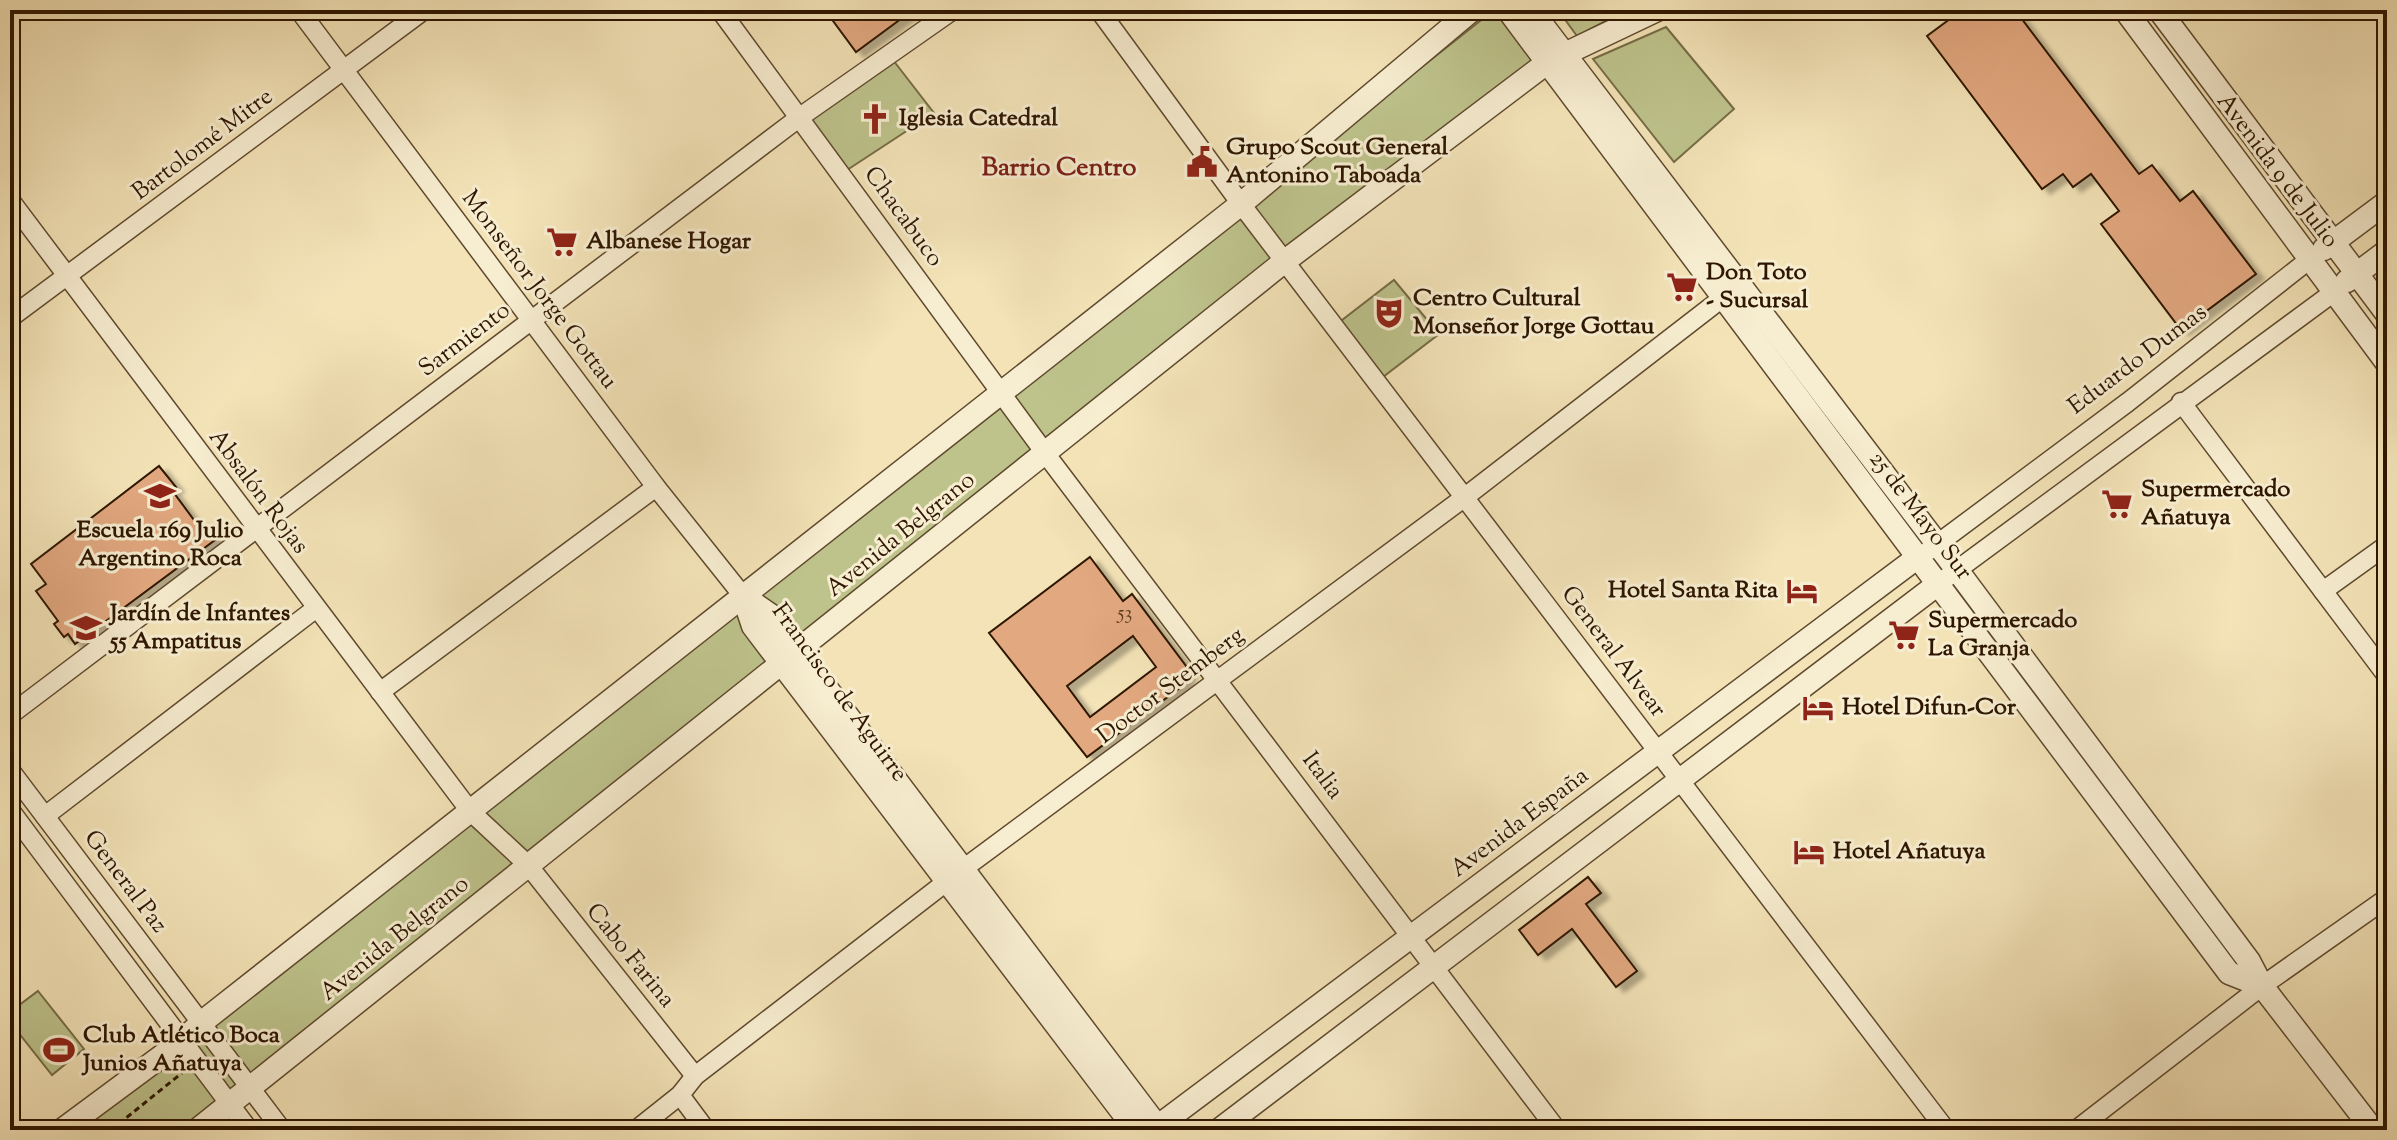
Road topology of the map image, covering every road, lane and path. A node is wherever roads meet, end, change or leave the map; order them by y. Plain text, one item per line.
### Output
1 (299, 10) edge
2 (424, 10) edge
3 (720, 10) edge
4 (953, 10) edge
5 (1099, 10) edge
6 (1472, 10) edge
7 (1508, 10) edge
8 (1531, 10) edge
9 (1657, 10) edge
10 (2159, 10) edge
11 (2128, 11) edge
12 (1556, 58) junction
13 (343, 70) junction
14 (800, 117) junction
15 (10, 200) edge
16 (2387, 202) edge
17 (1241, 204) junction
18 (2333, 242) junction
19 (2387, 251) edge
20 (2310, 259) junction
21 (1285, 261) junction
22 (2357, 274) junction
23 (67, 276) junction
24 (1732, 291) junction
25 (2334, 292) junction
26 (2387, 314) edge
27 (10, 318) edge
28 (532, 320) junction
29 (2195, 351) junction
30 (2387, 363) edge
31 (2215, 378) junction
32 (1001, 393) junction
33 (2181, 402) junction
34 (2064, 449) junction
35 (1045, 453) junction
36 (2084, 476) junction
37 (656, 487) junction
38 (1465, 497) junction
39 (255, 527) junction
40 (2387, 545) edge
41 (1927, 551) junction
42 (1957, 570) junction
43 (1938, 584) junction
44 (2323, 591) junction
45 (743, 596) junction
46 (315, 609) junction
47 (790, 657) junction
48 (2387, 676) edge
49 (1219, 680) junction
50 (380, 692) junction
51 (10, 715) edge
52 (1658, 752) junction
53 (10, 770) edge
54 (1679, 779) junction
55 (10, 810) edge
56 (470, 811) junction
57 (45, 816) junction
58 (528, 865) junction
59 (955, 875) junction
60 (2387, 898) edge
61 (1412, 935) junction
62 (1435, 966) junction
63 (2262, 986) junction
64 (201, 1023) junction
65 (182, 1041) junction
66 (182, 1073) dead end
67 (695, 1076) junction
68 (251, 1088) junction
69 (680, 1095) junction
70 (229, 1105) junction
71 (1152, 1129) edge
72 (62, 1130) edge
73 (111, 1130) edge
74 (197, 1130) edge
75 (249, 1130) edge
76 (282, 1130) edge
77 (636, 1130) edge
78 (706, 1130) edge
79 (1219, 1130) edge
80 (1557, 1130) edge
81 (1946, 1130) edge
82 (2076, 1130) edge
83 (2373, 1130) edge

1 - 13 street, Monseñor Jorge Gottau
2 - 13 street, Bartolomé Mitre
3 - 14 street, Chacabuco
4 - 14 street, Sarmiento
5 - 17 street, General Alvear
6 - 17 street, Avenida Belgrano
7 - 12 street
8 - 12 street
9 - 12 street, Avenida Belgrano
10 - 18 street, Avenida 9 de Julio
11 - 20 street, Avenida 9 de Julio
12 - 21 street, Avenida Belgrano
12 - 24 street, 25 de Mayo Sur
13 - 23 street, Bartolomé Mitre
13 - 28 street, Monseñor Jorge Gottau
14 - 28 street, Sarmiento
14 - 32 street, Chacabuco
15 - 23 street, Absalón Rojas
16 - 18 street, Eduardo Dumas
17 - 21 street, General Alvear
17 - 32 street, Avenida Belgrano
18 - 20 street, Eduardo Dumas
18 - 22 street, Avenida 9 de Julio
19 - 22 street
20 - 25 street, Avenida 9 de Julio
20 - 29 street, Eduardo Dumas
21 - 35 street, Avenida Belgrano
21 - 38 street, General Alvear
22 - 25 street
22 - 26 street, Avenida 9 de Julio
23 - 27 street, Bartolomé Mitre
23 - 39 street, Absalón Rojas
24 - 38 street, Doctor Stemberg
24 - 41 street, 25 de Mayo Sur
25 - 30 street, Avenida 9 de Julio
25 - 31 street
28 - 37 street, Monseñor Jorge Gottau
28 - 39 street, Sarmiento
29 - 31 street
29 - 34 street, Eduardo Dumas
31 - 33 street
32 - 35 street, Chacabuco
32 - 45 street, Avenida Belgrano
33 - 36 street
33 - 44 street
34 - 36 street
34 - 41 street, Eduardo Dumas
35 - 47 street, Avenida Belgrano
35 - 49 street, Italia
36 - 42 street
37 - 45 street, Monseñor Jorge Gottau
37 - 50 street
38 - 49 street, Doctor Stemberg
38 - 52 street, General Alvear
39 - 46 street, Absalón Rojas
39 - 51 street, Sarmiento
40 - 44 street
41 - 42 street, 25 de Mayo Sur
41 - 43 street, 25 de Mayo Sur
41 - 52 street, Avenida España
42 - 43 street
42 - 63 street, 25 de Mayo Sur
43 - 54 street
43 - 63 street, 25 de Mayo Sur
44 - 48 street
45 - 47 street, Francisco de Aguirre
45 - 56 street, Avenida Belgrano
46 - 50 street, Absalón Rojas
46 - 57 street
47 - 58 street, Avenida Belgrano
47 - 59 street, Francisco de Aguirre
49 - 59 street, Doctor Stemberg
49 - 61 street, Italia
50 - 56 street, Absalón Rojas
52 - 54 street, General Alvear
52 - 61 street, Avenida España
53 - 57 street, General Paz
54 - 62 street
54 - 81 street, General Alvear
55 - 65 street, General Paz
56 - 58 street, Cabo Farina
56 - 64 street, Avenida Belgrano
57 - 64 street, General Paz
58 - 67 street, Cabo Farina
58 - 68 street, Avenida Belgrano
59 - 67 street, Doctor Stemberg
59 - 71 street, Francisco de Aguirre
60 - 63 street
61 - 62 street, Italia
61 - 71 street, Avenida España
62 - 79 street
62 - 80 street, Italia
63 - 82 street
63 - 83 street, 25 de Mayo Sur
64 - 65 street, Avenida Belgrano
64 - 68 street, General Paz
65 - 70 street, General Paz
65 - 72 street, Avenida Belgrano
66 - 73 path
67 - 69 street, Doctor Stemberg
68 - 70 street, Avenida Belgrano
68 - 76 street, General Paz
69 - 77 street, Doctor Stemberg
69 - 78 street
70 - 74 street, Avenida Belgrano
70 - 75 street, General Paz

